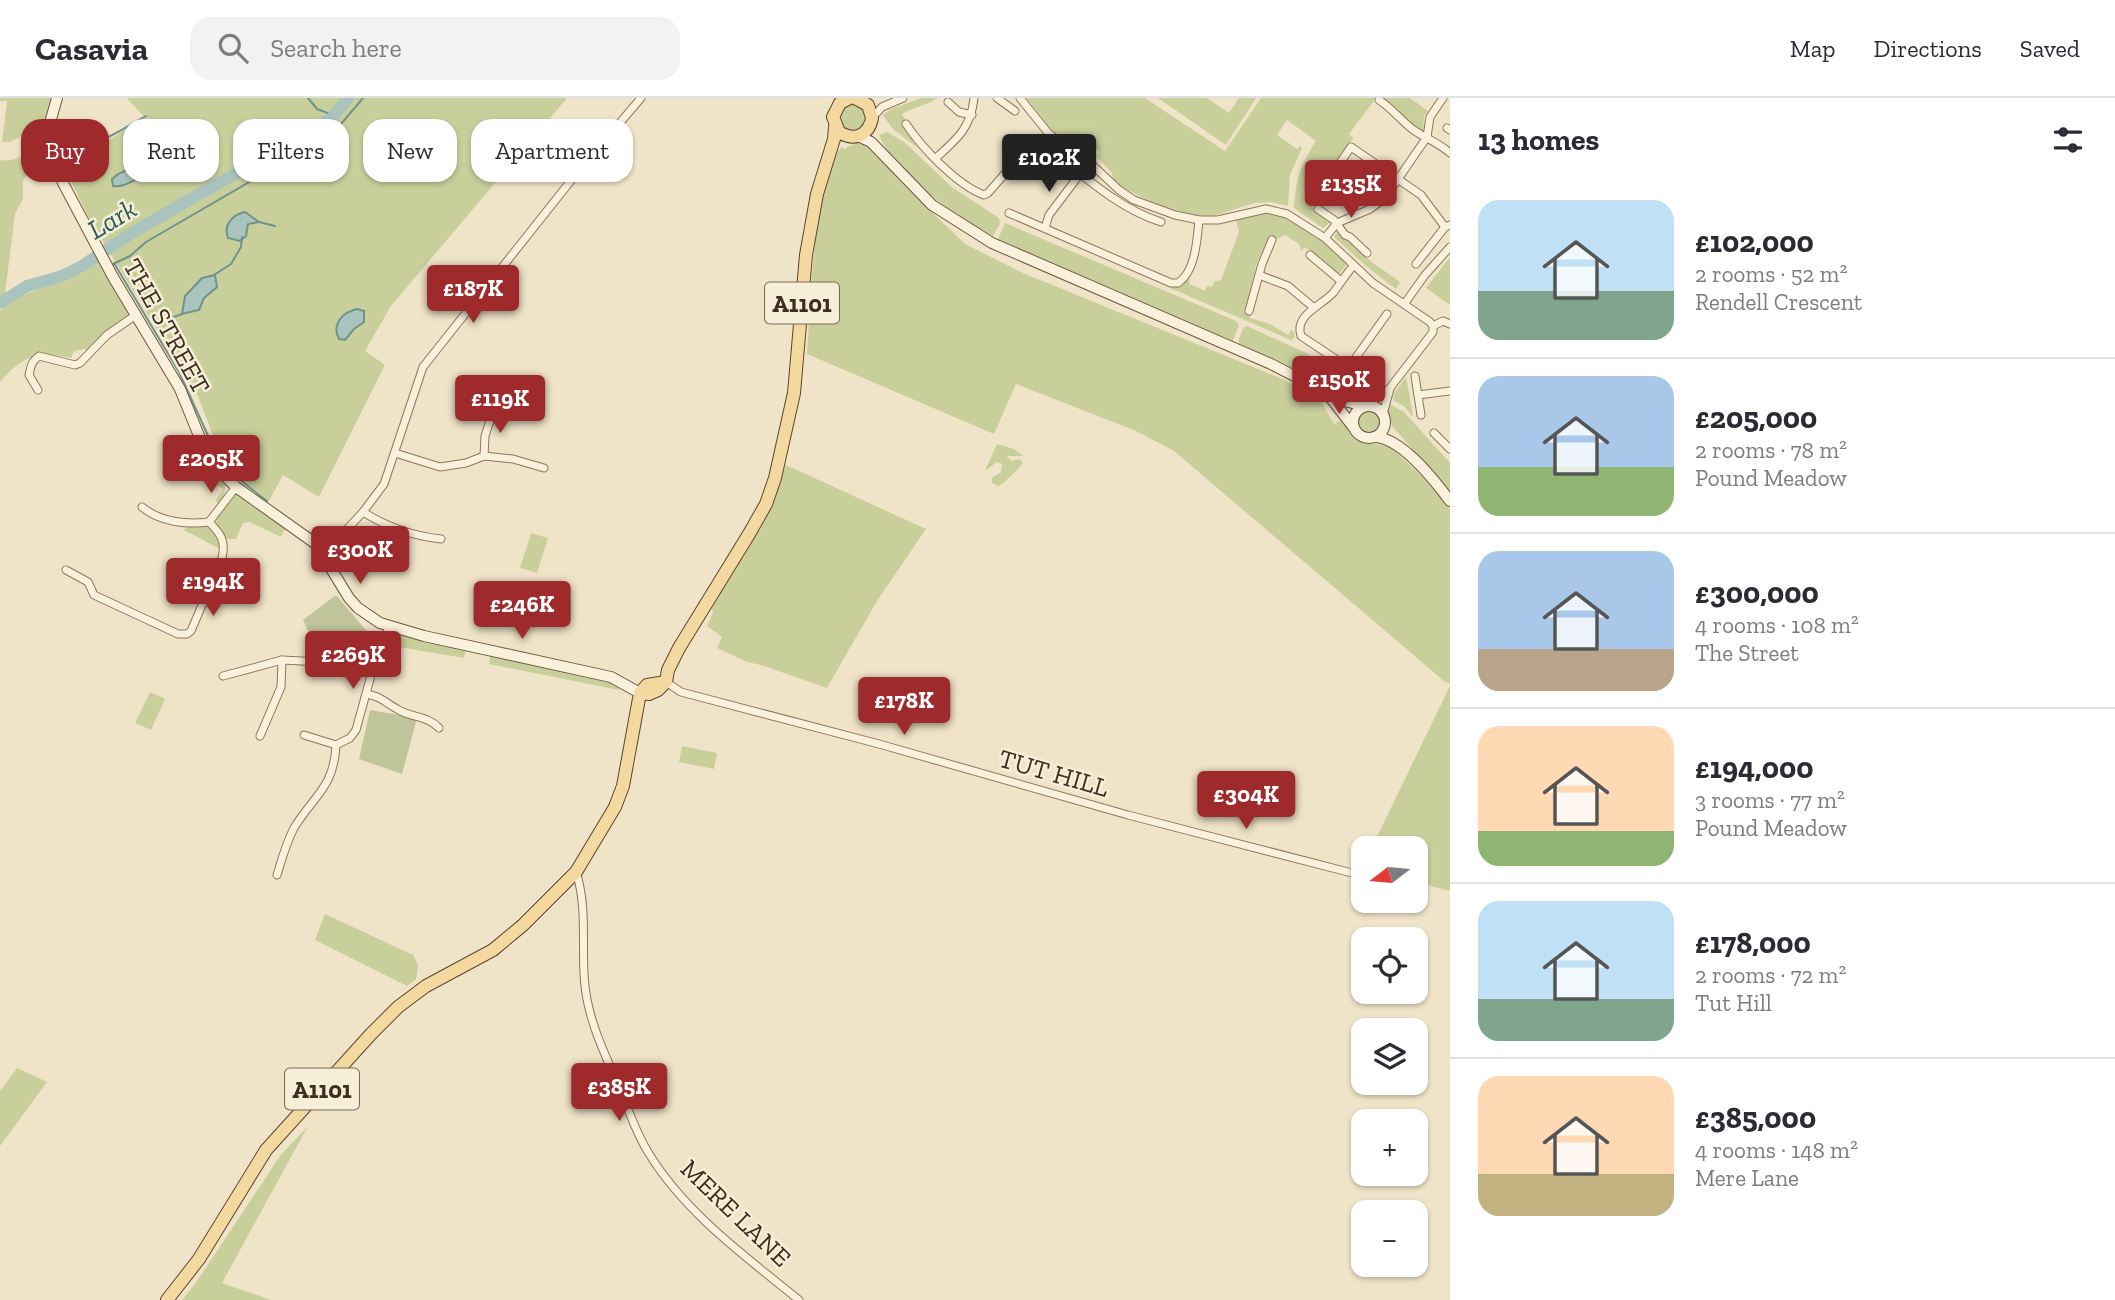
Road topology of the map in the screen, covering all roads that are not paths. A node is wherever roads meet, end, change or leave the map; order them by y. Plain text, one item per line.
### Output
1 (57, 98) edge
2 (641, 98) edge
3 (974, 98) edge
4 (997, 98) edge
5 (1020, 98) edge
6 (1443, 98) edge
7 (856, 99) edge
8 (899, 99) edge
9 (1379, 100) dead end
10 (948, 102) dead end
11 (837, 103) edge
12 (1014, 111) dead end
13 (972, 115) junction
14 (872, 120) junction
15 (906, 124) dead end
16 (835, 127) junction
17 (854, 137) junction
18 (1427, 137) junction
19 (881, 151) junction
20 (1450, 153) edge
21 (936, 158) junction
22 (827, 160) junction
23 (1080, 174) junction
24 (1331, 176) dead end
25 (1398, 180) junction
26 (1318, 209) dead end
27 (1009, 213) dead end
28 (1199, 220) junction
29 (1161, 222) dead end
30 (1337, 223) junction
31 (1447, 226) edge
32 (1045, 228) junction
33 (1325, 238) junction
34 (1272, 240) dead end
35 (1450, 247) edge
36 (1367, 253) dead end
37 (1310, 255) dead end
38 (1416, 264) dead end
39 (1354, 265) junction
40 (1259, 275) junction
41 (1341, 281) junction
42 (1405, 303) junction
43 (1313, 307) junction
44 (1249, 311) dead end
45 (136, 314) junction
46 (1387, 314) dead end
47 (1450, 324) edge
48 (1433, 326) junction
49 (1415, 376) dead end
50 (1391, 388) junction
51 (38, 390) dead end
52 (1450, 391) edge
53 (1326, 392) junction
54 (1418, 396) junction
55 (1366, 406) junction
56 (493, 411) dead end
57 (1421, 415) dead end
58 (1384, 416) junction
59 (1354, 429) junction
60 (1434, 433) dead end
61 (1375, 437) junction
62 (1450, 449) edge
63 (395, 453) junction
64 (1406, 453) junction
65 (484, 456) junction
66 (544, 468) dead end
67 (236, 487) junction
68 (1450, 501) edge
69 (142, 507) dead end
70 (363, 512) junction
71 (209, 522) junction
72 (441, 539) dead end
73 (324, 554) junction
74 (66, 570) dead end
75 (389, 628) junction
76 (376, 657) junction
77 (282, 660) junction
78 (223, 676) dead end
79 (666, 682) junction
80 (640, 693) junction
81 (367, 694) junction
82 (439, 728) dead end
83 (304, 735) dead end
84 (260, 736) dead end
85 (335, 745) junction
86 (576, 872) junction
87 (1351, 873) edge
88 (277, 875) dead end
89 (167, 1300) edge
90 (799, 1300) edge

1 - 45 main road, THE STREET
2 - 63 street
3 - 13 street
4 - 12 street
5 - 28 street
6 - 18 street
7 - 8 street
7 - 11 main road
7 - 14 main road
8 - 14 street
9 - 18 street
10 - 13 street
11 - 16 main road
13 - 21 street
14 - 17 main road
14 - 19 main road
15 - 21 street
16 - 17 main road
16 - 22 main road, A1101
17 - 19 main road
17 - 22 main road, A1101
18 - 20 street
18 - 25 street
19 - 53 main road
21 - 23 street
22 - 79 main road, A1101
23 - 29 street
23 - 32 street
24 - 25 street
25 - 30 street
25 - 31 street
26 - 30 street
27 - 32 street
28 - 32 street
28 - 33 street
30 - 33 street
30 - 36 street
31 - 38 street
33 - 39 street
34 - 40 street
35 - 42 street
37 - 41 street
39 - 41 street
39 - 42 street
40 - 43 street
40 - 44 street
41 - 43 street
42 - 48 street
43 - 46 street
45 - 51 street
45 - 67 main road, THE STREET
47 - 48 street
48 - 50 street
49 - 54 street
50 - 55 street
50 - 58 street
52 - 54 street
53 - 55 main road
53 - 59 main road
54 - 57 street
55 - 58 main road
55 - 59 main road
56 - 65 street
58 - 61 main road
58 - 64 main road
59 - 61 main road
60 - 62 street
61 - 64 main road
63 - 65 street
63 - 70 street
64 - 68 main road
65 - 66 street
67 - 71 street
67 - 73 main road, THE STREET
69 - 71 street
70 - 72 street
70 - 73 street
71 - 74 street
73 - 75 main road, THE STREET
75 - 76 street
75 - 80 main road
76 - 77 street
76 - 81 street
77 - 78 street
77 - 84 street
79 - 80 main road
79 - 87 street, TUT HILL
80 - 86 main road, A1101
81 - 82 street
81 - 85 street
83 - 85 street
85 - 88 street
86 - 89 main road, A1101
86 - 90 street, MERE LANE

